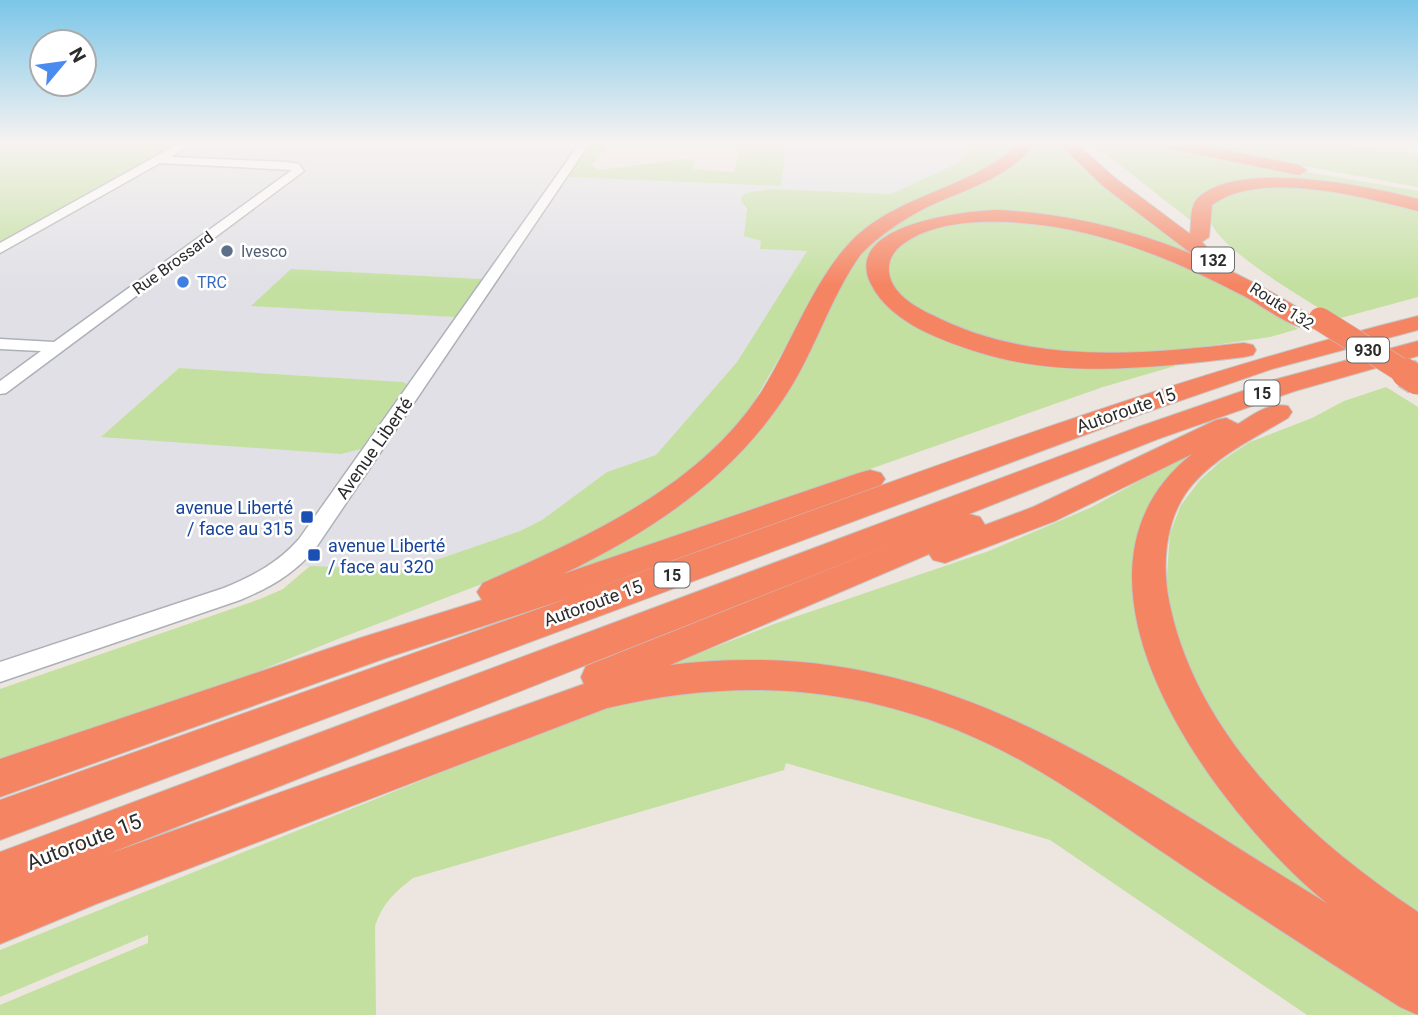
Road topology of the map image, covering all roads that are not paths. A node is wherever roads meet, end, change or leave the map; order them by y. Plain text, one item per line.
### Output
1 (103, 191) edge
2 (270, 191) edge
3 (551, 191) edge
4 (948, 191) edge
5 (1122, 191) edge
6 (1139, 191) edge
7 (1221, 191) edge
8 (1362, 191) edge
9 (1418, 205) edge
10 (1213, 247) junction
11 (0, 249) edge
12 (1277, 304) junction
13 (1418, 307) edge
14 (1313, 321) junction
15 (1418, 323) edge
16 (0, 344) edge
17 (58, 347) junction
18 (1418, 348) edge
19 (1244, 350) junction
20 (1415, 381) edge
21 (0, 389) edge
22 (1278, 412) junction
23 (1108, 448) junction
24 (790, 601) junction
25 (373, 648) junction
26 (0, 672) edge
27 (0, 778) edge
28 (0, 820) edge
29 (0, 874) edge
30 (88, 884) junction
31 (0, 920) edge
32 (1418, 941) edge
33 (1418, 989) edge

1 - 11 street
2 - 17 street, Rue Brossard
3 - 26 street, Avenue Liberté
4 - 25 highway
5 - 12 highway, Route 132 / 132
6 - 10 highway, 132
7 - 10 highway
8 - 9 highway
10 - 14 highway
12 - 14 highway, Route 132 / 132
12 - 19 highway
13 - 19 highway
14 - 20 highway, Route 132 / 132
15 - 28 highway, Autoroute 15 / 15
16 - 17 street
17 - 21 street, Rue Brossard
18 - 23 highway, 15
19 - 25 highway
20 - 22 highway
22 - 24 highway
22 - 32 highway
23 - 24 highway
23 - 29 highway, Autoroute 15 / 15
24 - 30 highway
25 - 27 highway
30 - 31 highway
30 - 33 highway

